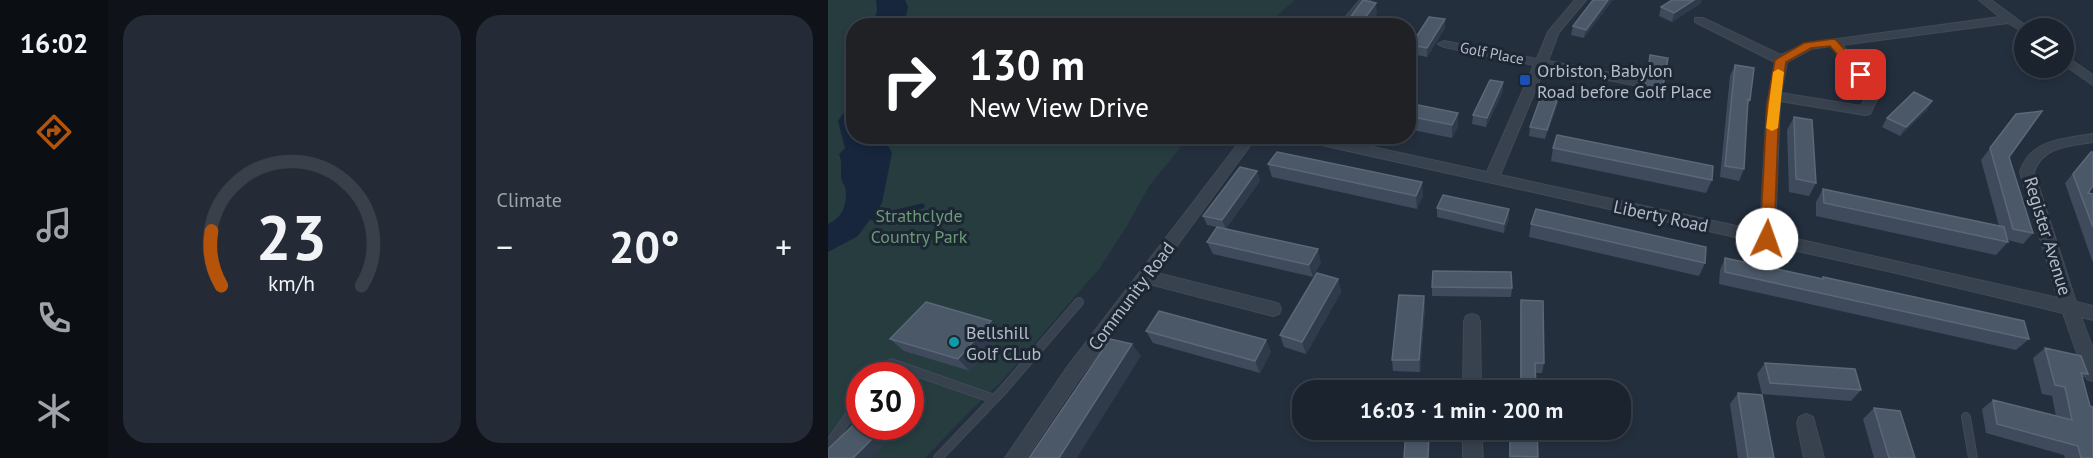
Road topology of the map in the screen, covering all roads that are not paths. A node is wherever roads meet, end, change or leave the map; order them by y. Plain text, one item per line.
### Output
1 (1366, 0) edge
2 (1581, 0) edge
3 (1984, 0) edge
4 (1350, 18) edge
5 (2010, 19) junction
6 (1699, 20) dead end
7 (2014, 22) edge
8 (1833, 42) junction
9 (1444, 44) dead end
10 (1781, 60) junction
11 (1541, 63) junction
12 (2074, 67) edge
13 (2093, 81) edge
14 (1638, 82) dead end
15 (1775, 96) junction
16 (2093, 138) edge
17 (1245, 144) edge
18 (1336, 144) edge
19 (1491, 178) junction
20 (1767, 239) junction
21 (1146, 277) junction
22 (1079, 302) dead end
23 (2072, 308) junction
24 (1273, 309) dead end
25 (2093, 313) edge
26 (1472, 321) dead end
27 (2093, 373) edge
28 (924, 375) edge
29 (1472, 380) edge
30 (994, 399) junction
31 (1966, 417) dead end
32 (846, 420) edge
33 (1806, 423) dead end
34 (1472, 440) edge
35 (828, 446) edge
36 (938, 458) edge
37 (1015, 458) edge
38 (1473, 458) edge
39 (1814, 458) edge
40 (1973, 458) edge

1 - 4 street
2 - 11 street
3 - 5 street
5 - 7 street
5 - 8 street
6 - 10 street
8 - 10 street
8 - 15 street
9 - 11 street, Golf Place
10 - 15 street
11 - 14 street, Golf Place
11 - 19 street
12 - 13 street
15 - 20 street
16 - 23 street, Register Avenue
17 - 21 street, Community Road
18 - 19 street, Liberty Road
19 - 20 street, Liberty Road
20 - 23 street, Liberty Road
21 - 24 street
21 - 37 street, Community Road
22 - 30 lane
23 - 25 street, Liberty Road
23 - 27 street
26 - 29 street
28 - 30 lane
30 - 36 lane
31 - 40 lane
32 - 35 lane
33 - 39 street
34 - 38 street

